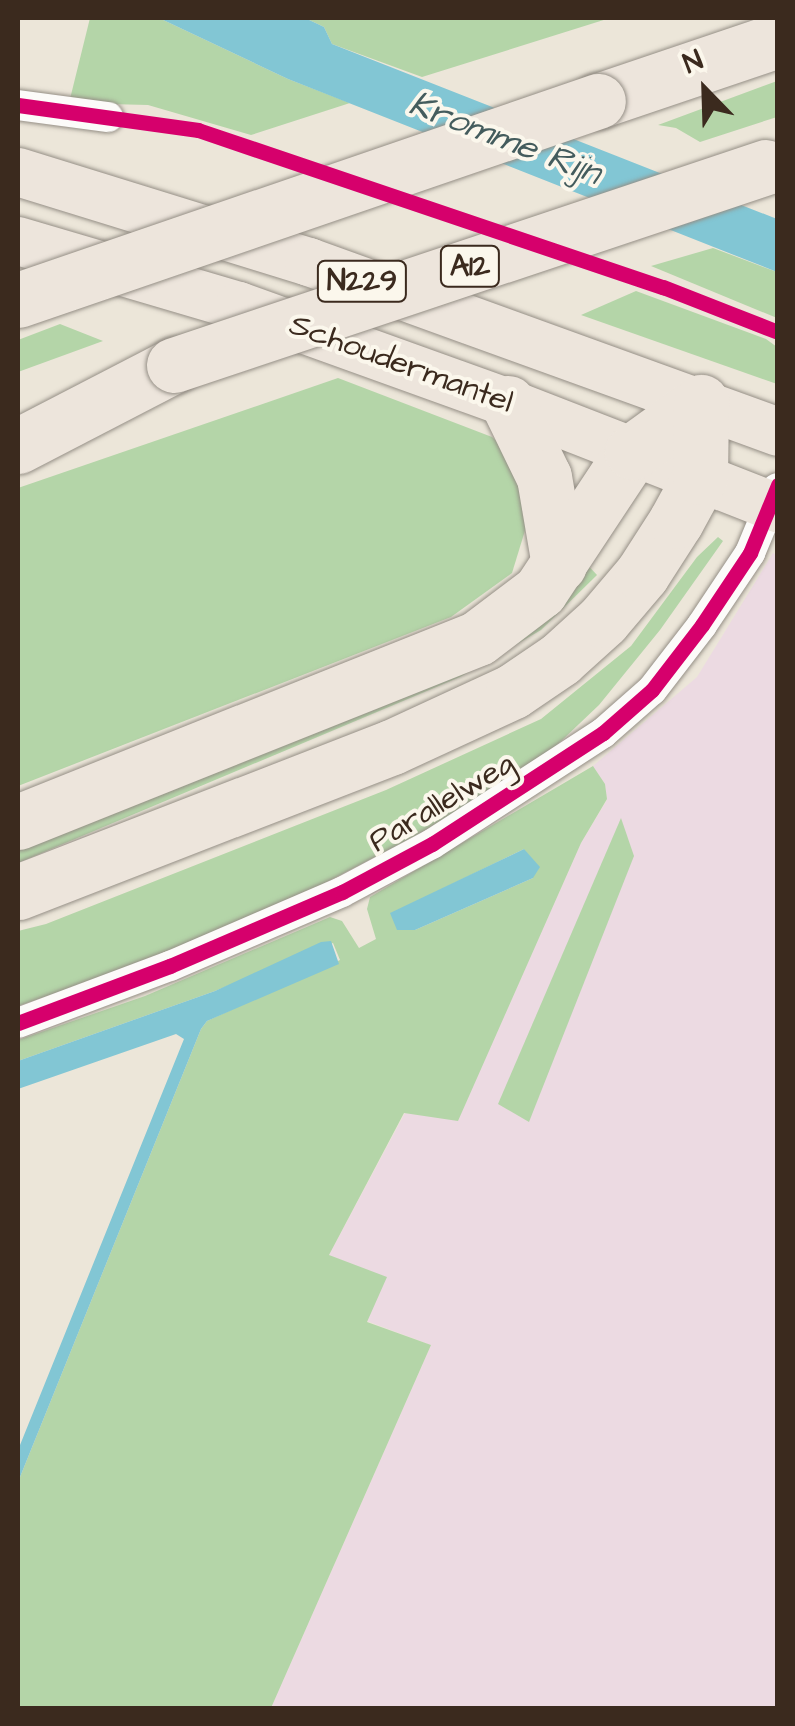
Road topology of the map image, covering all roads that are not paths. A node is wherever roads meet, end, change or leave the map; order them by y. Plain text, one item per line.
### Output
1 (778, 40) edge
2 (18, 105) edge
3 (108, 117) dead end
4 (772, 165) edge
5 (18, 172) edge
6 (18, 241) edge
7 (18, 300) edge
8 (174, 365) junction
9 (508, 402) junction
10 (701, 402) junction
11 (18, 418) edge
12 (778, 432) edge
13 (18, 446) edge
14 (632, 452) junction
15 (700, 477) junction
16 (775, 500) edge
17 (560, 566) junction
18 (18, 822) edge
19 (18, 892) edge
20 (18, 1022) edge

1 - 7 highway, bridge
2 - 3 street
4 - 8 highway, A12, bridge
5 - 10 main road, Schoudermantel / N229
6 - 9 main road, Schoudermantel / N229
8 - 11 highway, A12
8 - 13 highway, A12
9 - 14 main road, Schoudermantel / N229
9 - 17 highway
10 - 12 main road, Schoudermantel / N229
10 - 14 highway
10 - 15 highway
14 - 15 main road, Schoudermantel / N229
14 - 17 highway
15 - 16 main road, Schoudermantel / N229
15 - 19 highway
16 - 20 street, Parallelweg
17 - 18 highway

